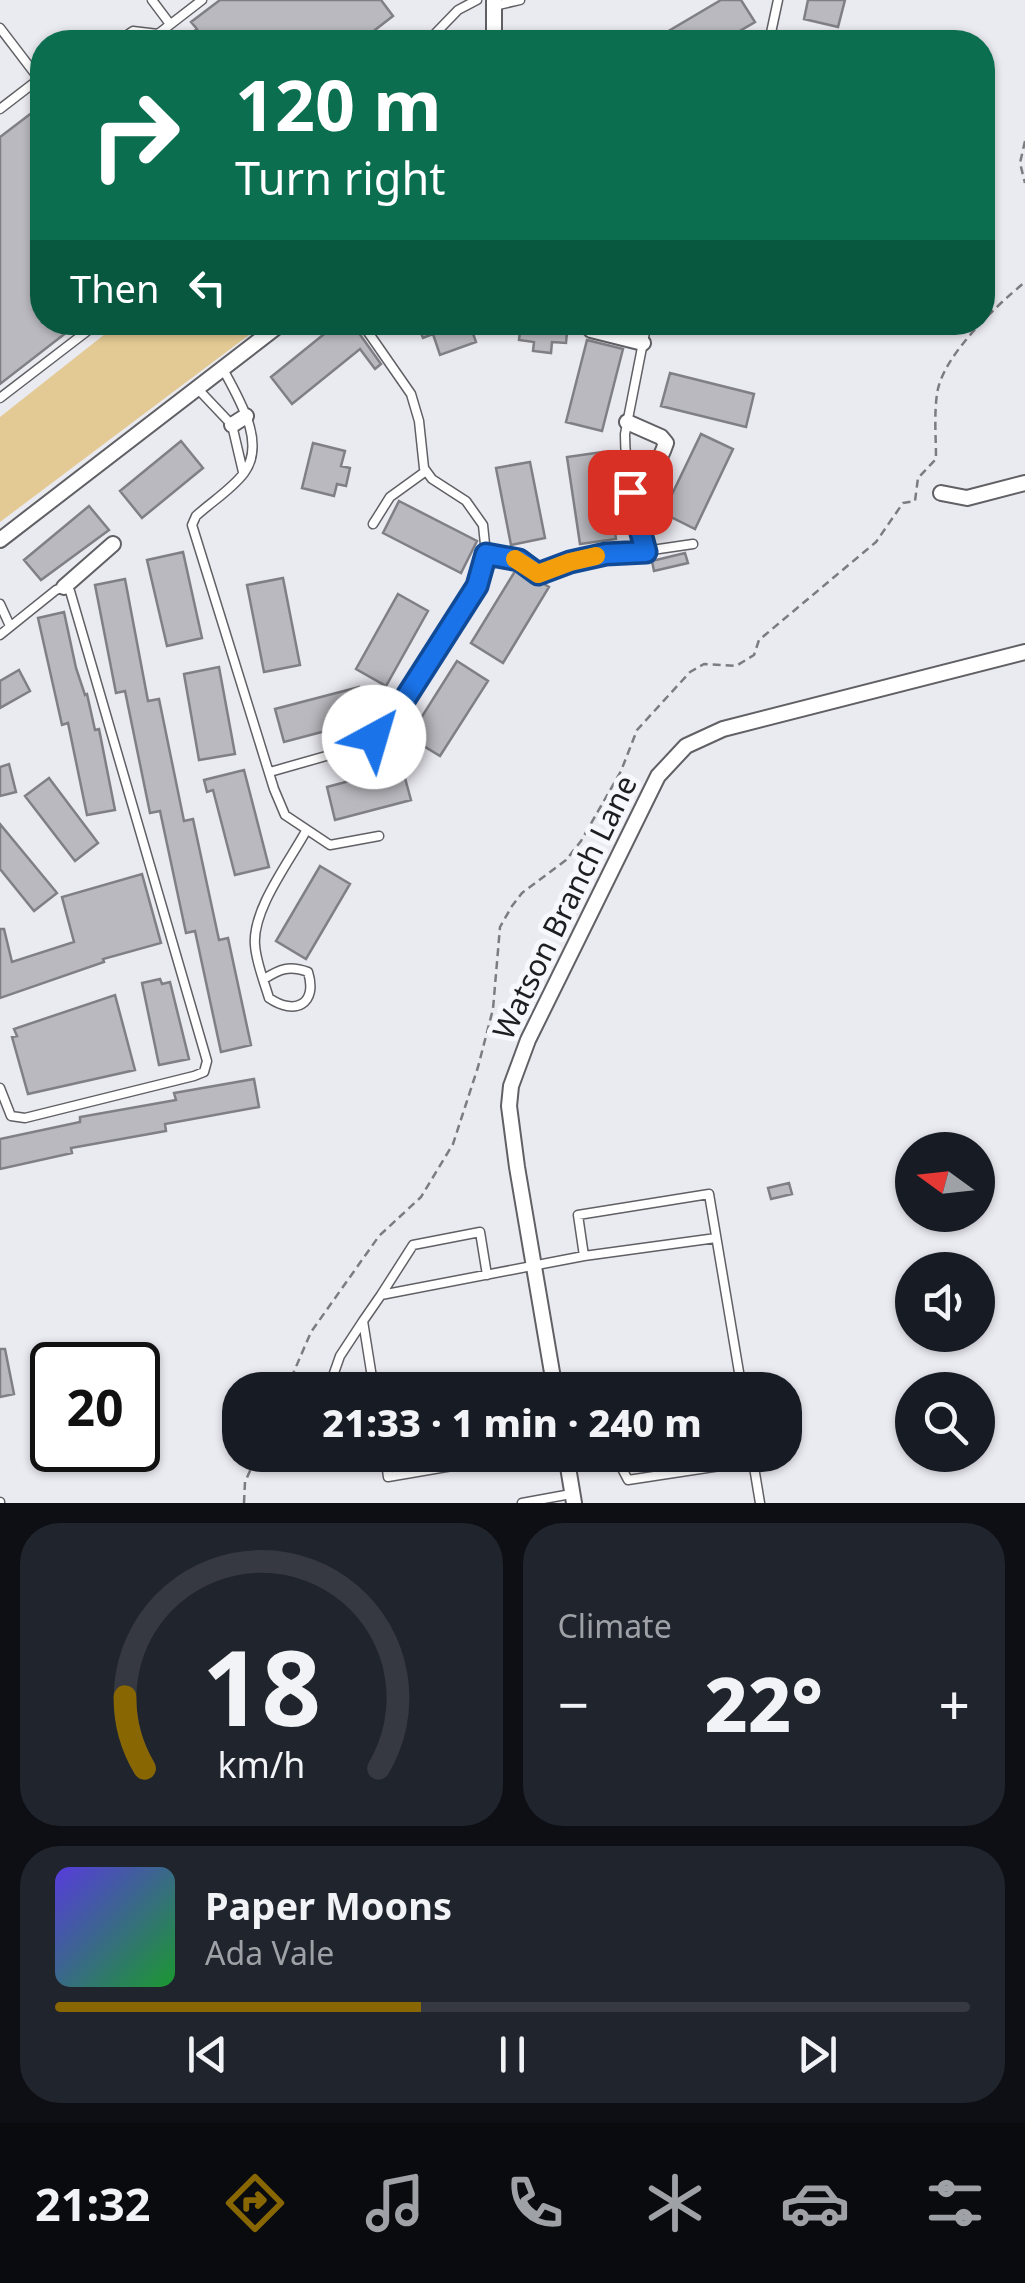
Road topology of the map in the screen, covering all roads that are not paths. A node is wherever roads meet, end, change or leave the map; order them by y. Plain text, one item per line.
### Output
1 (152, 0) edge
2 (477, 0) edge
3 (520, 0) edge
4 (778, 0) edge
5 (198, 1) edge
6 (494, 3) edge
7 (457, 5) edge
8 (170, 24) junction
9 (0, 28) edge
10 (163, 30) edge
11 (436, 30) edge
12 (494, 30) edge
13 (772, 30) edge
14 (30, 66) edge
15 (30, 88) edge
16 (0, 108) edge
17 (82, 335) edge
18 (267, 335) edge
19 (370, 335) edge
20 (609, 335) edge
21 (645, 335) edge
22 (643, 344) junction
23 (223, 369) junction
24 (196, 387) junction
25 (0, 398) edge
26 (246, 416) junction
27 (627, 422) junction
28 (232, 425) junction
29 (426, 471) junction
30 (244, 474) junction
31 (1025, 483) edge
32 (630, 492) junction
33 (941, 493) dead end
34 (373, 524) dead end
35 (0, 540) edge
36 (112, 544) dead end
37 (693, 544) dead end
38 (646, 552) junction
39 (486, 554) junction
40 (64, 587) junction
41 (0, 604) edge
42 (10, 626) junction
43 (0, 635) edge
44 (1025, 652) edge
45 (270, 772) junction
46 (306, 831) junction
47 (379, 836) dead end
48 (264, 979) junction
49 (0, 1088) edge
50 (716, 1238) junction
51 (584, 1256) junction
52 (534, 1267) junction
53 (487, 1275) junction
54 (381, 1294) junction
55 (363, 1321) junction
56 (334, 1372) edge
57 (371, 1372) edge
58 (552, 1372) edge
59 (738, 1372) edge
60 (387, 1472) edge
61 (413, 1472) edge
62 (569, 1472) edge
63 (624, 1472) edge
64 (673, 1472) edge
65 (755, 1472) edge
66 (574, 1499) edge
67 (522, 1503) edge
68 (760, 1503) edge

1 - 8 lane
2 - 7 lane
3 - 6 lane
4 - 13 lane
5 - 8 lane
6 - 12 street
7 - 11 lane
8 - 10 lane
9 - 14 lane
15 - 16 lane
17 - 25 lane
18 - 23 street
19 - 29 lane
20 - 22 street
21 - 22 lane
22 - 27 lane
23 - 24 street
23 - 26 lane
24 - 28 lane
24 - 35 street
26 - 28 street
26 - 30 lane
27 - 32 lane
27 - 32 street
28 - 30 lane
29 - 34 lane
29 - 39 lane
30 - 45 lane
31 - 33 street
32 - 38 lane
36 - 40 street
37 - 38 lane
38 - 39 lane
39 - 45 lane
40 - 42 lane
40 - 49 lane
41 - 42 lane
42 - 43 lane
44 - 52 street, Watson Branch Lane
45 - 46 lane
46 - 47 lane
46 - 48 lane
48 - 48 lane
50 - 51 lane
50 - 51 lane
50 - 59 lane
51 - 52 lane
52 - 53 lane
52 - 58 street, Watson Branch Lane
53 - 54 lane
53 - 54 lane
54 - 55 lane
55 - 56 lane
55 - 57 lane
60 - 61 lane
62 - 66 street
63 - 64 lane
65 - 68 lane
66 - 67 lane

